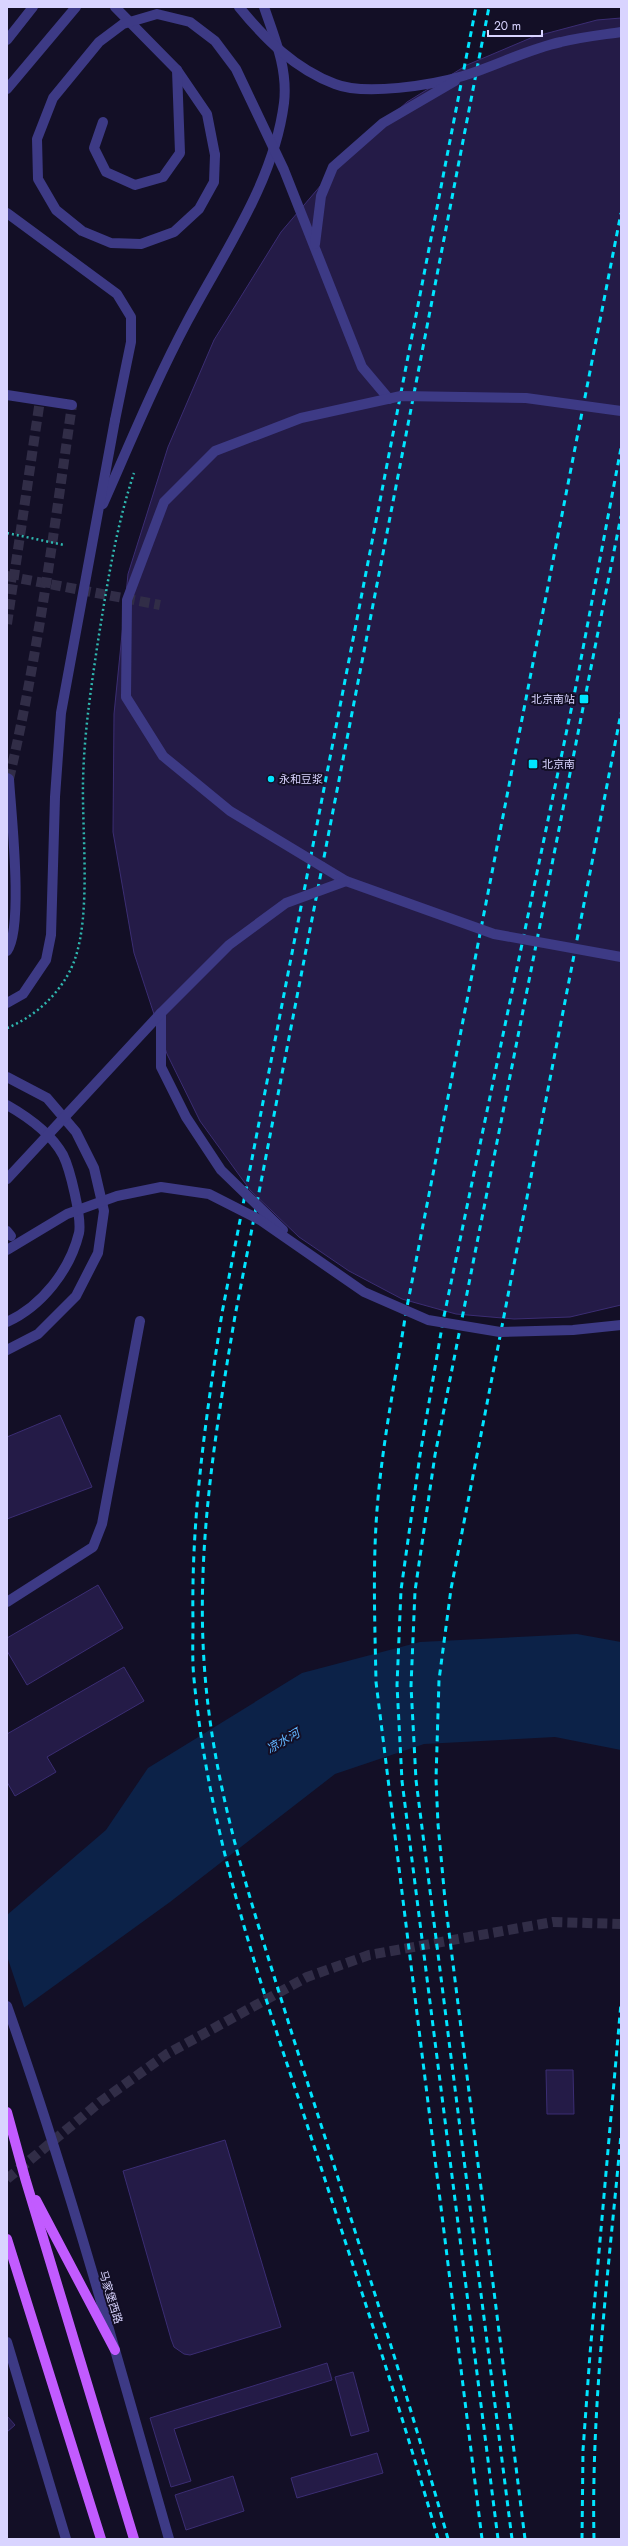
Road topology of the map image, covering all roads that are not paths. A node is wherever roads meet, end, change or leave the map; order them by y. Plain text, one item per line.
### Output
1 (33, 7) edge
2 (76, 7) edge
3 (239, 7) edge
4 (264, 7) edge
5 (119, 8) edge
6 (621, 32) edge
7 (7, 40) edge
8 (178, 70) junction
9 (464, 76) junction
10 (7, 89) edge
11 (102, 122) dead end
12 (7, 213) edge
13 (314, 247) junction
14 (7, 395) edge
15 (389, 399) junction
16 (72, 405) dead end
17 (621, 411) edge
18 (96, 521) junction
19 (7, 778) edge
20 (346, 881) junction
21 (7, 951) edge
22 (621, 957) edge
23 (7, 1003) edge
24 (162, 1013) junction
25 (7, 1077) edge
26 (7, 1105) edge
27 (7, 1179) edge
28 (7, 1250) edge
29 (304, 1251) junction
30 (140, 1321) dead end
31 (7, 1322) edge
32 (621, 1325) edge
33 (7, 1350) edge
34 (7, 1602) edge
35 (7, 2006) edge
36 (7, 2112) edge
37 (25, 2178) junction
38 (7, 2239) edge
39 (7, 2342) edge
40 (115, 2350) junction
41 (66, 2539) edge
42 (101, 2539) edge
43 (134, 2539) edge
44 (169, 2539) edge

1 - 7 street
2 - 10 street
3 - 9 street, bridge
4 - 18 street
5 - 8 street
6 - 9 street, bridge
8 - 11 street
8 - 13 street, bridge
9 - 13 street, bridge
12 - 18 street, bridge
13 - 15 street, bridge
14 - 16 street
15 - 17 street, bridge
15 - 20 street, bridge
18 - 23 street
19 - 21 street
20 - 22 street, bridge
20 - 24 street, bridge
24 - 27 street, bridge
24 - 29 street, bridge
25 - 33 street
26 - 31 street
28 - 29 street, bridge
29 - 32 street, bridge
30 - 34 street
35 - 40 street, 马家堡西路
36 - 37 main road
37 - 40 main road
37 - 43 main road
38 - 42 main road
39 - 41 street
40 - 44 street, 马家堡西路

